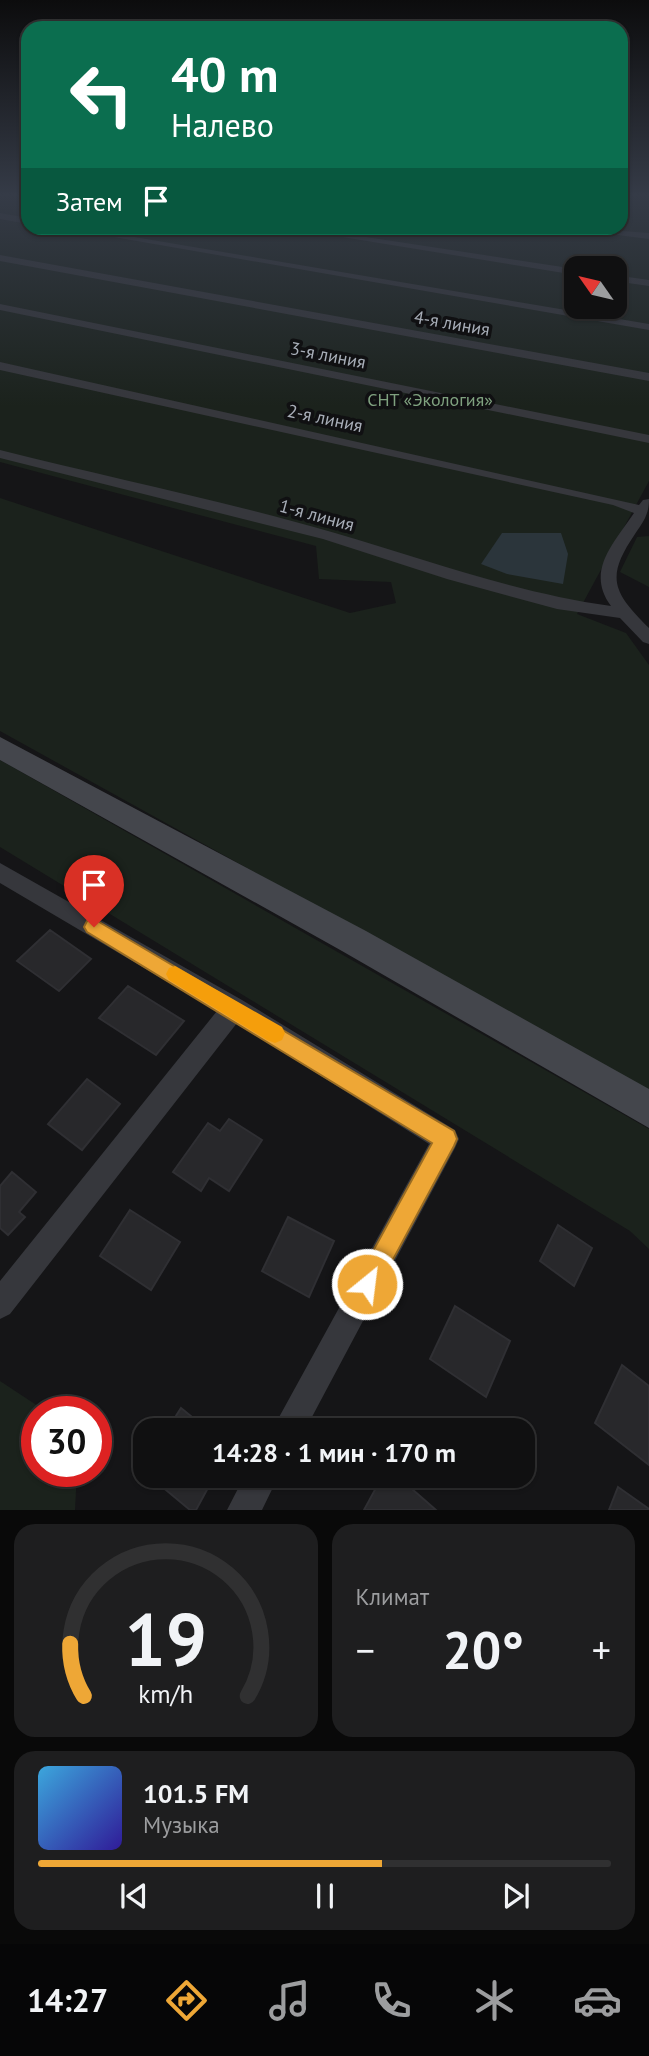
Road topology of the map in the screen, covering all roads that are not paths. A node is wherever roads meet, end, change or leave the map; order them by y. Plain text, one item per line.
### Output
1 (41, 265) edge
2 (287, 265) edge
3 (534, 265) edge
4 (564, 270) edge
5 (627, 280) edge
6 (649, 283) edge
7 (0, 307) edge
8 (649, 327) edge
9 (0, 366) edge
10 (649, 377) edge
11 (649, 439) edge
12 (0, 454) edge
13 (645, 505) edge
14 (624, 613) junction
15 (649, 638) edge
16 (0, 747) edge
17 (0, 872) edge
18 (234, 1009) junction
19 (649, 1110) edge
20 (0, 1304) edge
21 (295, 1418) edge
22 (256, 1488) edge
23 (244, 1510) edge

1 - 10 street, 4-я линия
2 - 8 street
3 - 4 street
5 - 6 street
7 - 11 street, 3-я линия
9 - 13 street, 2-я линия
12 - 14 street, 1-я линия
13 - 14 street
14 - 15 street
16 - 19 main road
17 - 18 street
18 - 20 street
18 - 21 street
22 - 23 street

